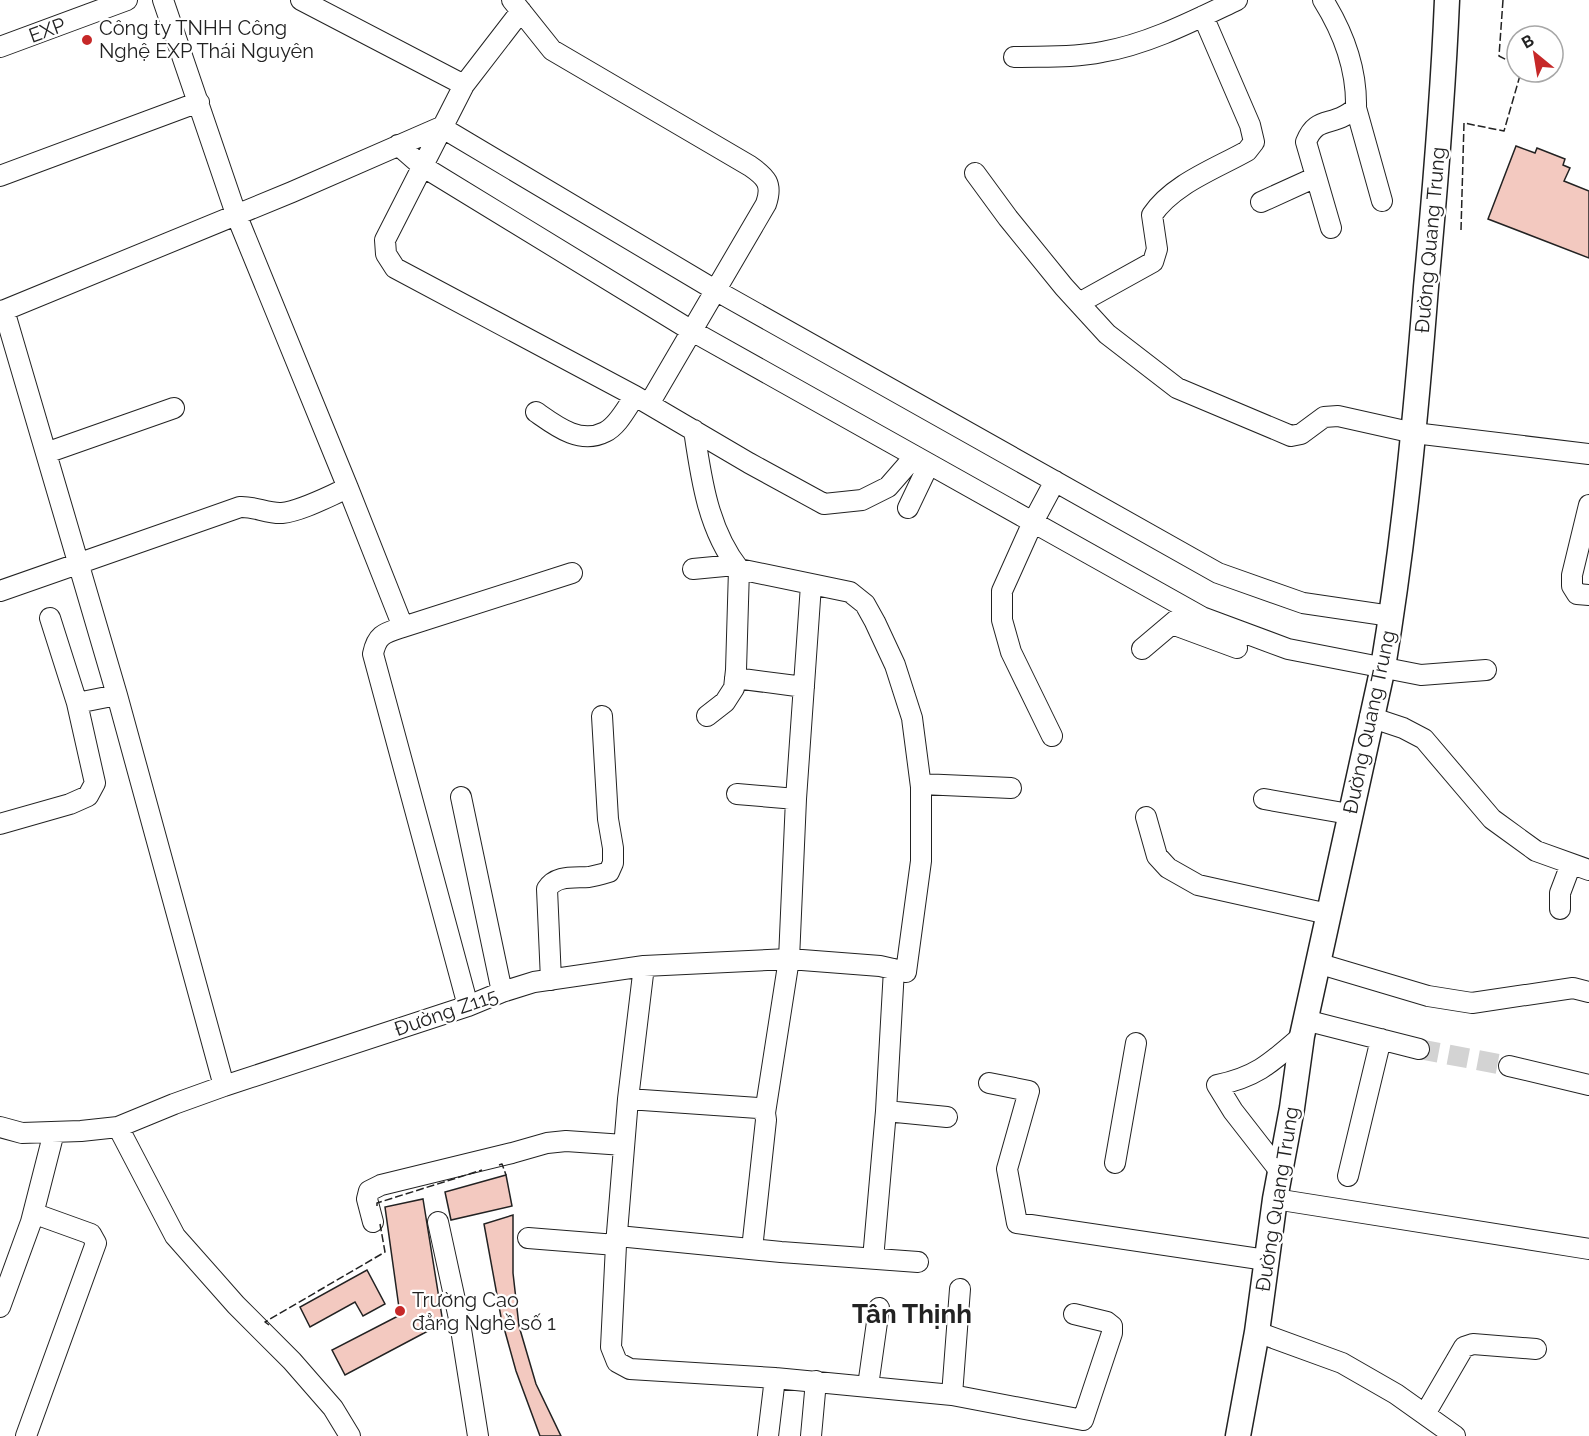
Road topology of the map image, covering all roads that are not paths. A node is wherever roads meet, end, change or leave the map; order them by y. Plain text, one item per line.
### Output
1 (127, 0) edge
2 (163, 0) edge
3 (301, 0) edge
4 (1237, 0) edge
5 (1323, 0) edge
6 (1447, 0) edge
7 (516, 6) edge
8 (1203, 16) junction
9 (0, 47) edge
10 (1014, 57) dead end
11 (464, 85) junction
12 (199, 102) junction
13 (1356, 108) junction
14 (441, 128) junction
15 (398, 145) junction
16 (422, 166) junction
17 (975, 174) dead end
18 (0, 176) edge
19 (1316, 177) junction
20 (1382, 201) dead end
21 (1261, 202) dead end
22 (236, 214) junction
23 (1331, 228) dead end
24 (715, 290) junction
25 (1079, 303) junction
26 (2, 311) edge
27 (692, 331) junction
28 (642, 400) junction
29 (174, 408) dead end
30 (536, 412) dead end
31 (694, 430) junction
32 (1414, 434) junction
33 (46, 453) junction
34 (1589, 454) edge
35 (922, 460) junction
36 (1055, 481) junction
37 (348, 488) junction
38 (1589, 505) edge
39 (908, 508) dead end
40 (1033, 522) junction
41 (79, 565) junction
42 (737, 567) junction
43 (693, 569) dead end
44 (572, 573) dead end
45 (811, 585) junction
46 (0, 591) edge
47 (1589, 595) edge
48 (1188, 609) junction
49 (1391, 616) junction
50 (50, 618) dead end
51 (1172, 624) junction
52 (403, 627) junction
53 (1237, 648) dead end
54 (1142, 649) dead end
55 (1383, 667) junction
56 (1486, 670) dead end
57 (735, 678) junction
58 (804, 687) junction
59 (117, 695) junction
60 (77, 703) junction
61 (602, 716) dead end
62 (707, 717) dead end
63 (1370, 717) junction
64 (1052, 736) dead end
65 (921, 784) junction
66 (1011, 788) dead end
67 (737, 794) dead end
68 (461, 797) dead end
69 (796, 799) junction
70 (1264, 799) dead end
71 (1349, 814) junction
72 (1146, 817) dead end
73 (0, 824) edge
74 (1580, 867) edge
75 (1560, 909) dead end
76 (1328, 914) junction
77 (789, 959) junction
78 (1317, 963) junction
79 (644, 966) junction
80 (900, 970) junction
81 (551, 980) junction
82 (502, 992) junction
83 (1589, 992) edge
84 (468, 1006) junction
85 (1304, 1028) junction
86 (1382, 1039) junction
87 (1136, 1043) dead end
88 (1419, 1048) tunnel mouth
89 (1509, 1066) tunnel mouth
90 (989, 1083) dead end
91 (224, 1086) junction
92 (1589, 1086) edge
93 (628, 1099) junction
94 (886, 1111) junction
95 (765, 1113) junction
96 (947, 1117) dead end
97 (0, 1127) edge
98 (118, 1127) junction
99 (54, 1132) junction
100 (624, 1144) junction
101 (1115, 1163) dead end
102 (1279, 1170) junction
103 (1348, 1176) dead end
104 (1275, 1199) junction
105 (31, 1222) junction
106 (373, 1222) dead end
107 (438, 1222) dead end
108 (528, 1238) dead end
109 (617, 1240) junction
110 (752, 1249) junction
111 (1589, 1249) edge
112 (873, 1259) junction
113 (1266, 1260) junction
114 (918, 1262) dead end
115 (960, 1289) dead end
116 (0, 1307) edge
117 (879, 1308) dead end
118 (1074, 1314) dead end
119 (1257, 1332) junction
120 (1536, 1349) dead end
121 (775, 1377) junction
122 (816, 1381) junction
123 (868, 1386) junction
124 (952, 1395) junction
125 (1425, 1414) junction
126 (26, 1436) edge
127 (350, 1436) edge
128 (478, 1436) edge
129 (768, 1436) edge
130 (811, 1436) edge
131 (1238, 1436) edge
132 (1455, 1436) edge

1 - 9 street, EXP
2 - 12 street
3 - 11 street
4 - 8 street
5 - 13 street
6 - 32 main road, Đường Quang Trung
7 - 11 street
7 - 24 street
8 - 10 street
8 - 25 street
11 - 14 street
12 - 18 street
12 - 22 street
13 - 19 street
13 - 20 street
14 - 15 street
14 - 16 street
14 - 24 street
15 - 16 street
15 - 22 street
16 - 27 street
16 - 28 street
17 - 25 street
19 - 21 street
19 - 23 street
22 - 26 street
22 - 37 street
24 - 27 street
24 - 36 street
25 - 32 street
26 - 33 street
27 - 28 street
27 - 35 street
28 - 30 street
28 - 31 street
29 - 33 street
31 - 35 street
31 - 42 street
32 - 34 street
32 - 49 main road, Đường Quang Trung
33 - 41 street
35 - 39 street
35 - 40 street
36 - 40 street
36 - 49 street
37 - 41 street
37 - 52 street
38 - 47 street
40 - 48 street
40 - 64 street
41 - 46 street
41 - 59 street
42 - 43 street
42 - 45 street
42 - 57 street
44 - 52 street
45 - 58 street
45 - 65 street
48 - 51 street
48 - 55 street
49 - 55 main road, Đường Quang Trung
50 - 60 street
51 - 53 street
51 - 54 street
52 - 84 street
55 - 56 street
55 - 63 main road, Đường Quang Trung
57 - 58 street
57 - 62 street
58 - 69 street
59 - 60 street
59 - 91 street
60 - 73 street
61 - 81 street
63 - 71 main road, Đường Quang Trung
63 - 74 street
65 - 66 street
65 - 80 street
67 - 69 street
68 - 82 street
69 - 77 street
70 - 71 street
71 - 76 main road, Đường Quang Trung
72 - 76 street
74 - 75 street
76 - 78 main road, Đường Quang Trung
77 - 79 street, Đường Z115
77 - 80 street, Đường Z115
77 - 95 street
78 - 83 street
78 - 85 main road, Đường Quang Trung
79 - 81 street, Đường Z115
79 - 93 street
80 - 94 street
81 - 82 street, Đường Z115
82 - 84 street, Đường Z115
84 - 91 street, Đường Z115
85 - 86 street
85 - 102 main road, Đường Quang Trung
85 - 102 street
86 - 88 street
86 - 103 street
87 - 101 street
89 - 92 street
90 - 113 street
91 - 98 street, Đường Z115
93 - 95 street
93 - 100 street
94 - 96 street
94 - 112 street
95 - 110 street
97 - 99 street, Đường Z115
98 - 99 street, Đường Z115
98 - 127 street
99 - 105 street
100 - 106 street
100 - 109 street
102 - 104 main road, Đường Quang Trung
104 - 111 street
104 - 113 main road, Đường Quang Trung
105 - 116 street
105 - 126 street
107 - 128 street
108 - 109 street
109 - 110 street
109 - 121 street
110 - 112 street
112 - 114 street
113 - 119 main road, Đường Quang Trung
115 - 124 street
117 - 123 street
118 - 124 street
119 - 125 street
119 - 131 main road, Đường Quang Trung
120 - 125 street
121 - 122 street
121 - 129 street
122 - 123 street
122 - 130 street
123 - 124 street
125 - 132 street

